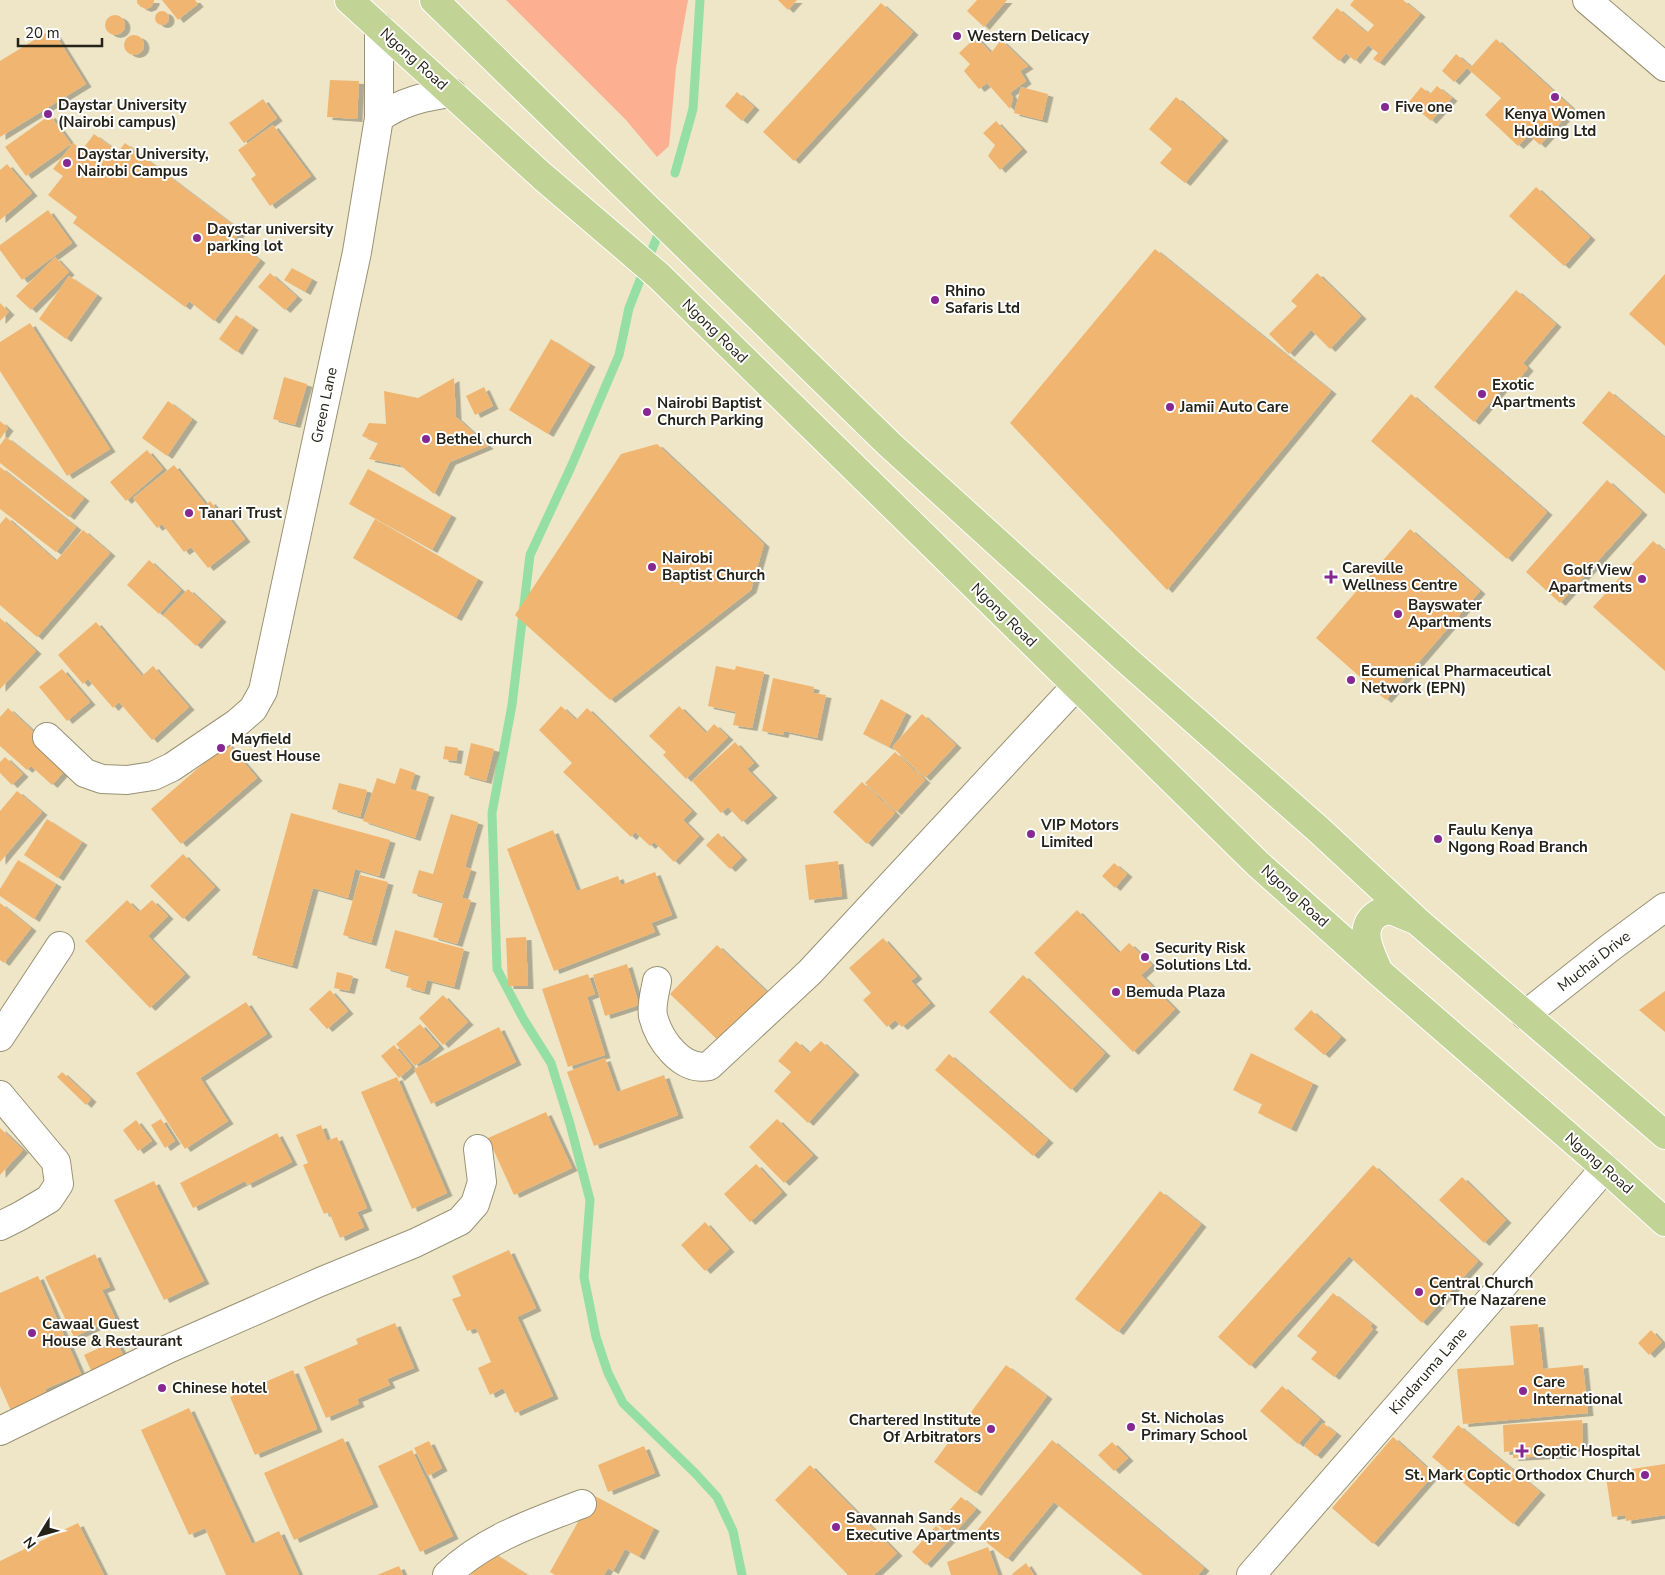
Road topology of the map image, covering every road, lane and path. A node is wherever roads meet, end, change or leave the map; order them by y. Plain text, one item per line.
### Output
1 (349, 0) edge
2 (434, 0) edge
3 (1587, 0) edge
4 (379, 27) junction
5 (1665, 67) edge
6 (452, 93) junction
7 (379, 118) junction
8 (1076, 686) junction
9 (47, 737) dead end
10 (1665, 908) edge
11 (1417, 921) junction
12 (60, 946) dead end
13 (1380, 974) junction
14 (657, 981) dead end
15 (1525, 1015) junction
16 (0, 1037) edge
17 (0, 1095) edge
18 (1665, 1135) edge
19 (478, 1149) dead end
20 (1605, 1168) junction
21 (1665, 1222) edge
22 (0, 1226) edge
23 (0, 1431) edge
24 (582, 1504) dead end
25 (447, 1575) edge
26 (1251, 1575) edge

1 - 4 main road, Ngong Road
2 - 11 main road
3 - 5 street
4 - 6 main road, Ngong Road
4 - 7 street, Green Lane
6 - 7 street
6 - 8 main road, Ngong Road
7 - 9 street, Green Lane
8 - 13 main road, Ngong Road
8 - 14 street
10 - 15 street, Muchai Drive
11 - 13 main road
11 - 15 main road
12 - 16 street
13 - 20 main road, Ngong Road
15 - 18 main road
17 - 22 street
19 - 23 street
20 - 21 main road, Ngong Road
20 - 26 street, Kindaruma Lane
24 - 25 street

